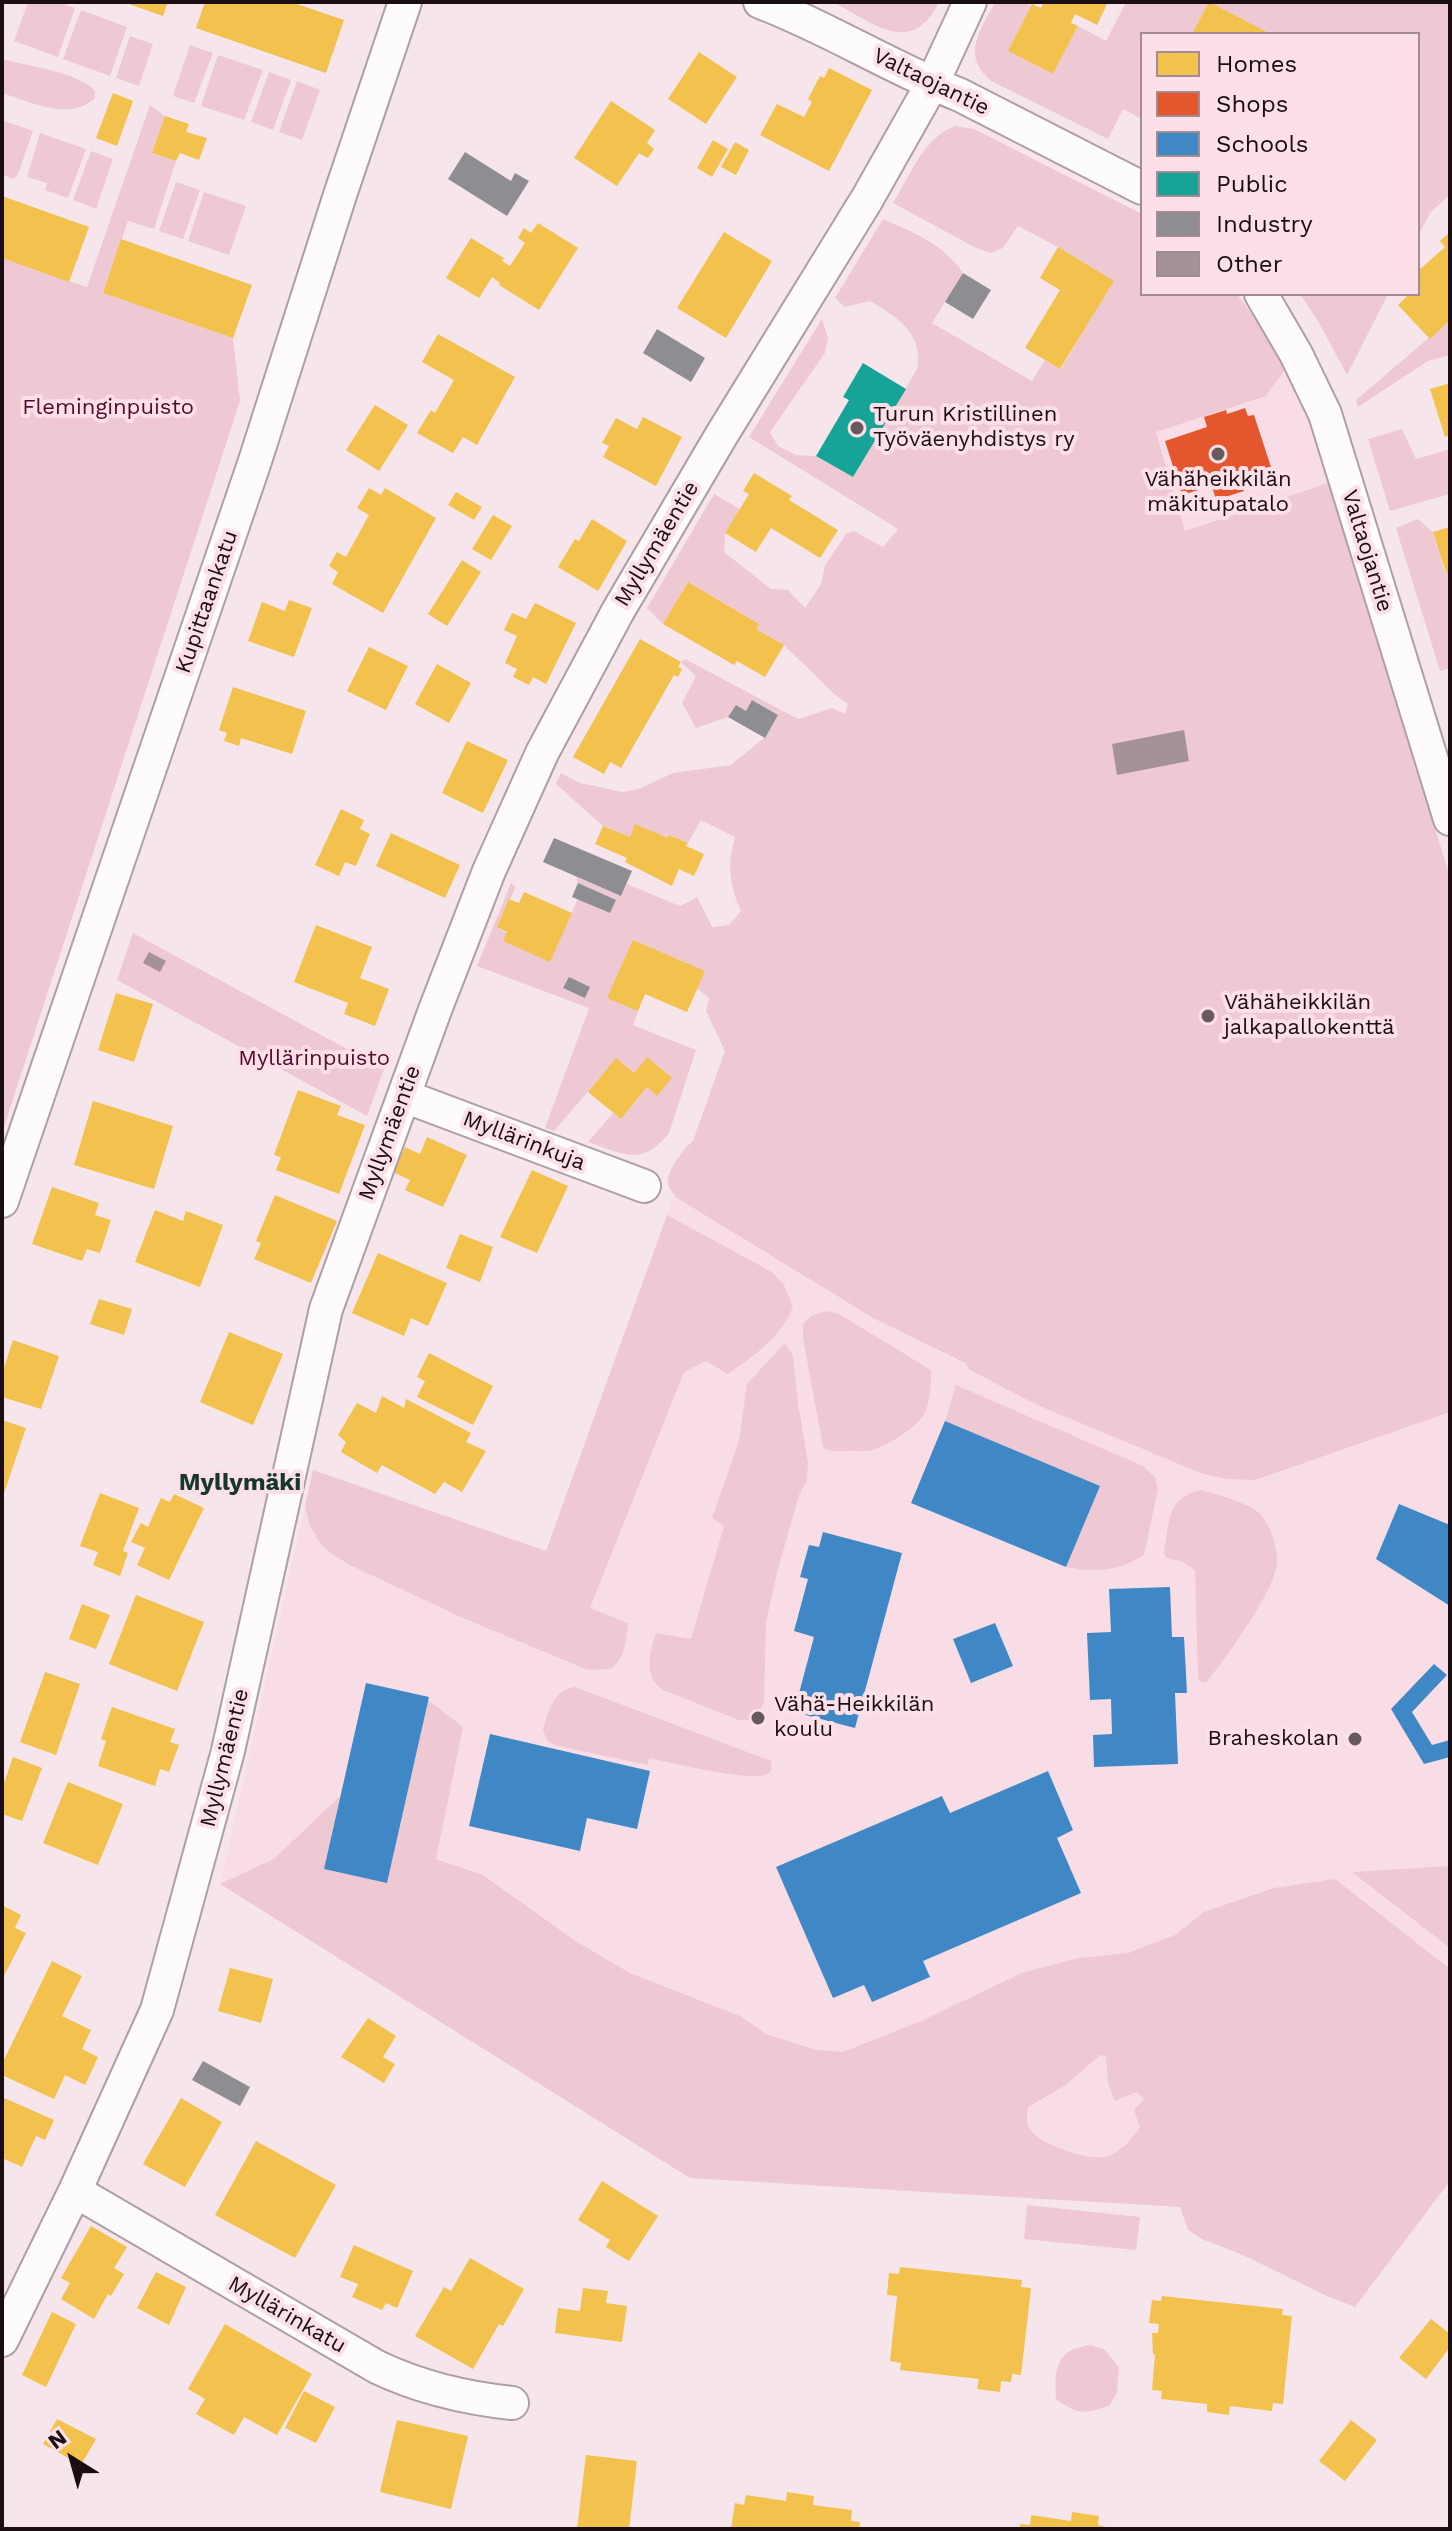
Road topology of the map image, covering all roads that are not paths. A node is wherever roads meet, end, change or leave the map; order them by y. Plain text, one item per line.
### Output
1 (405, 2) edge
2 (760, 2) edge
3 (970, 2) edge
4 (932, 84) junction
5 (1140, 187) edge
6 (1262, 296) edge
7 (1450, 819) edge
8 (404, 1096) junction
9 (644, 1186) dead end
10 (2, 1201) edge
11 (75, 2191) junction
12 (2, 2340) edge
13 (512, 2403) dead end

1 - 10 street, Kupittaankatu
2 - 4 street, Valtaojantie
3 - 4 street, Myllymäentie
4 - 5 street, Valtaojantie
4 - 8 street, Myllymäentie
6 - 7 street, Valtaojantie
8 - 9 street, Myllärinkuja
8 - 11 street, Myllymäentie
11 - 12 street, Myllymäentie
11 - 13 street, Myllärinkatu

